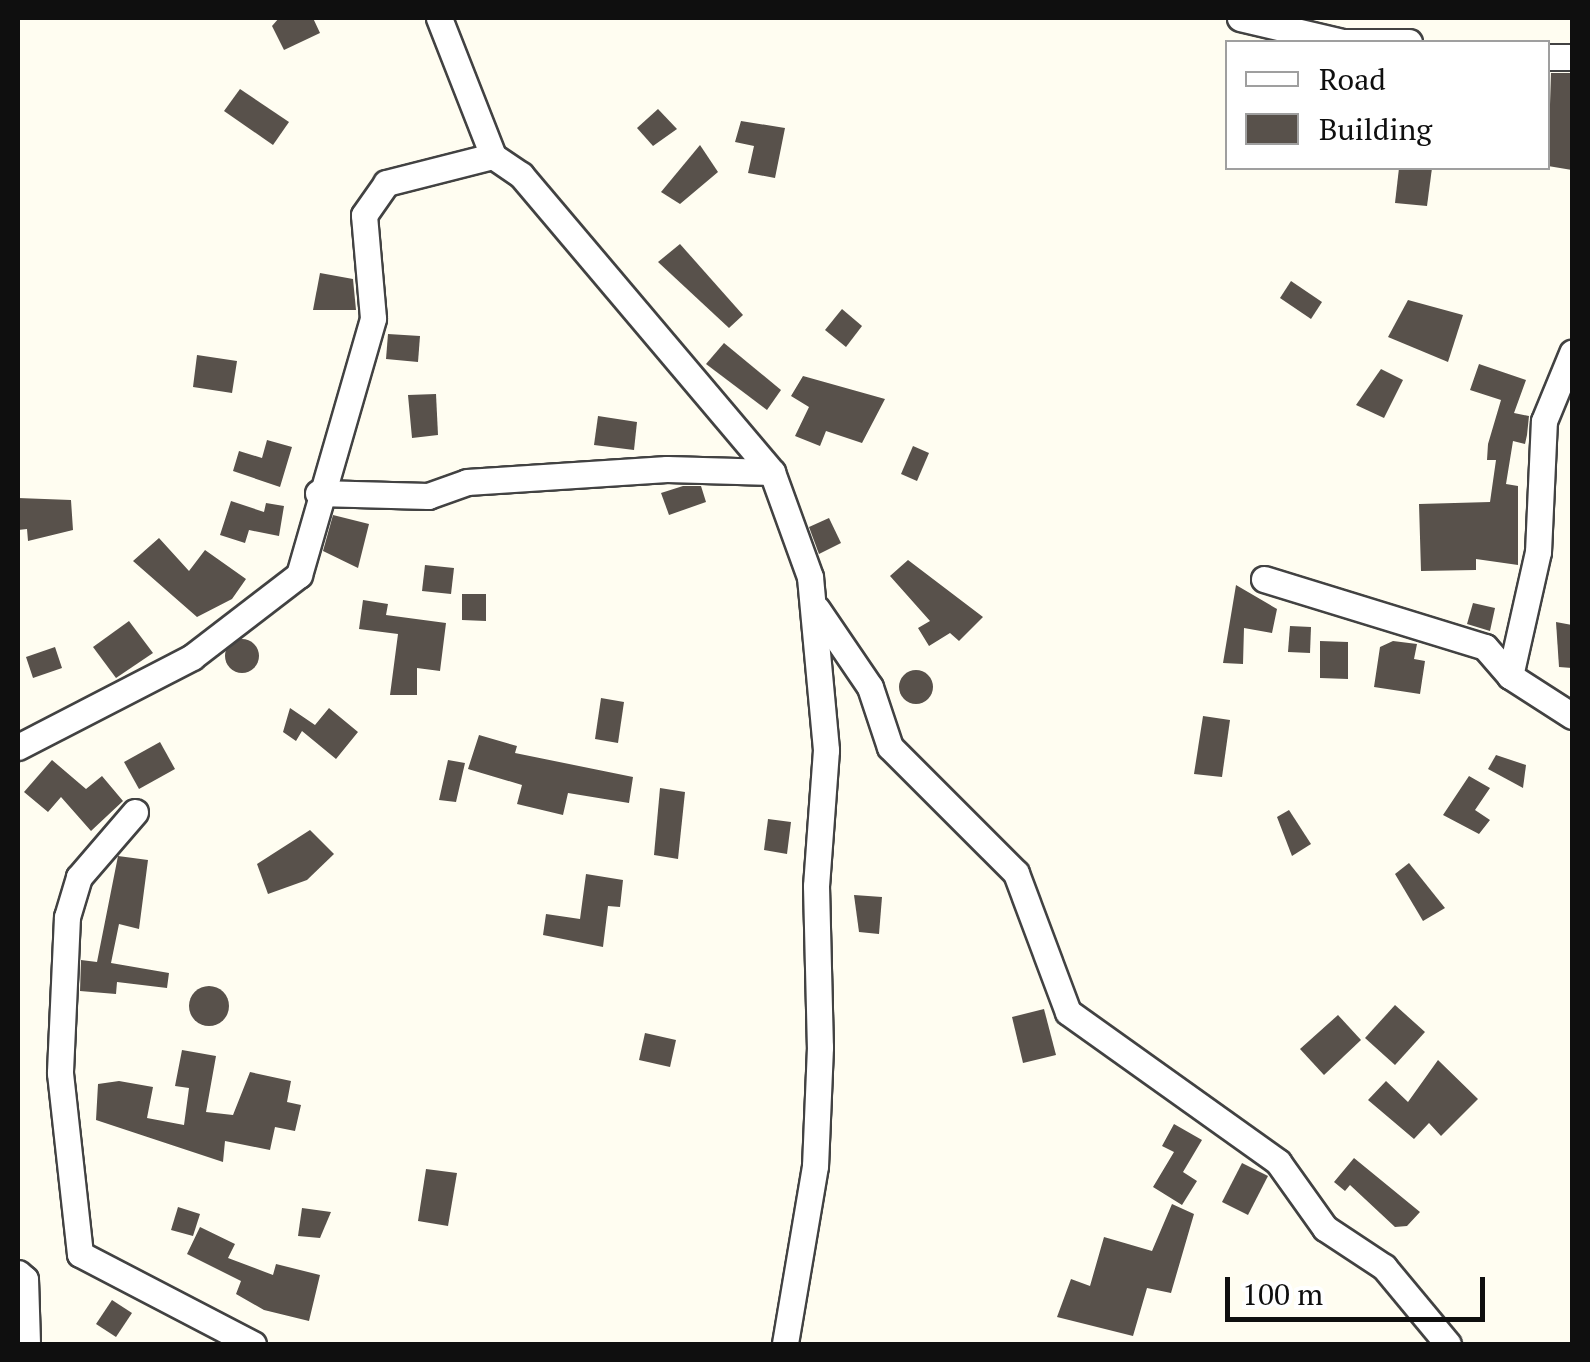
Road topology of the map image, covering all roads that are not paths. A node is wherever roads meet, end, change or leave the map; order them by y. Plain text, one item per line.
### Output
1 (439, 18) edge
2 (1253, 20) edge
3 (1395, 40) edge
4 (494, 156) junction
5 (1572, 353) edge
6 (772, 472) junction
7 (318, 493) junction
8 (1264, 579) dead end
9 (818, 609) junction
10 (1510, 676) junction
11 (1572, 716) edge
12 (18, 747) edge
13 (136, 812) dead end
14 (18, 1273) edge
15 (26, 1344) edge
16 (253, 1344) edge
17 (786, 1344) edge
18 (1448, 1344) edge

1 - 4 street
2 - 3 street
4 - 6 street
4 - 7 street
5 - 10 street
6 - 7 street
6 - 9 street
7 - 12 street
8 - 10 street
9 - 17 street
9 - 18 street
10 - 11 street
13 - 16 street
14 - 15 street

